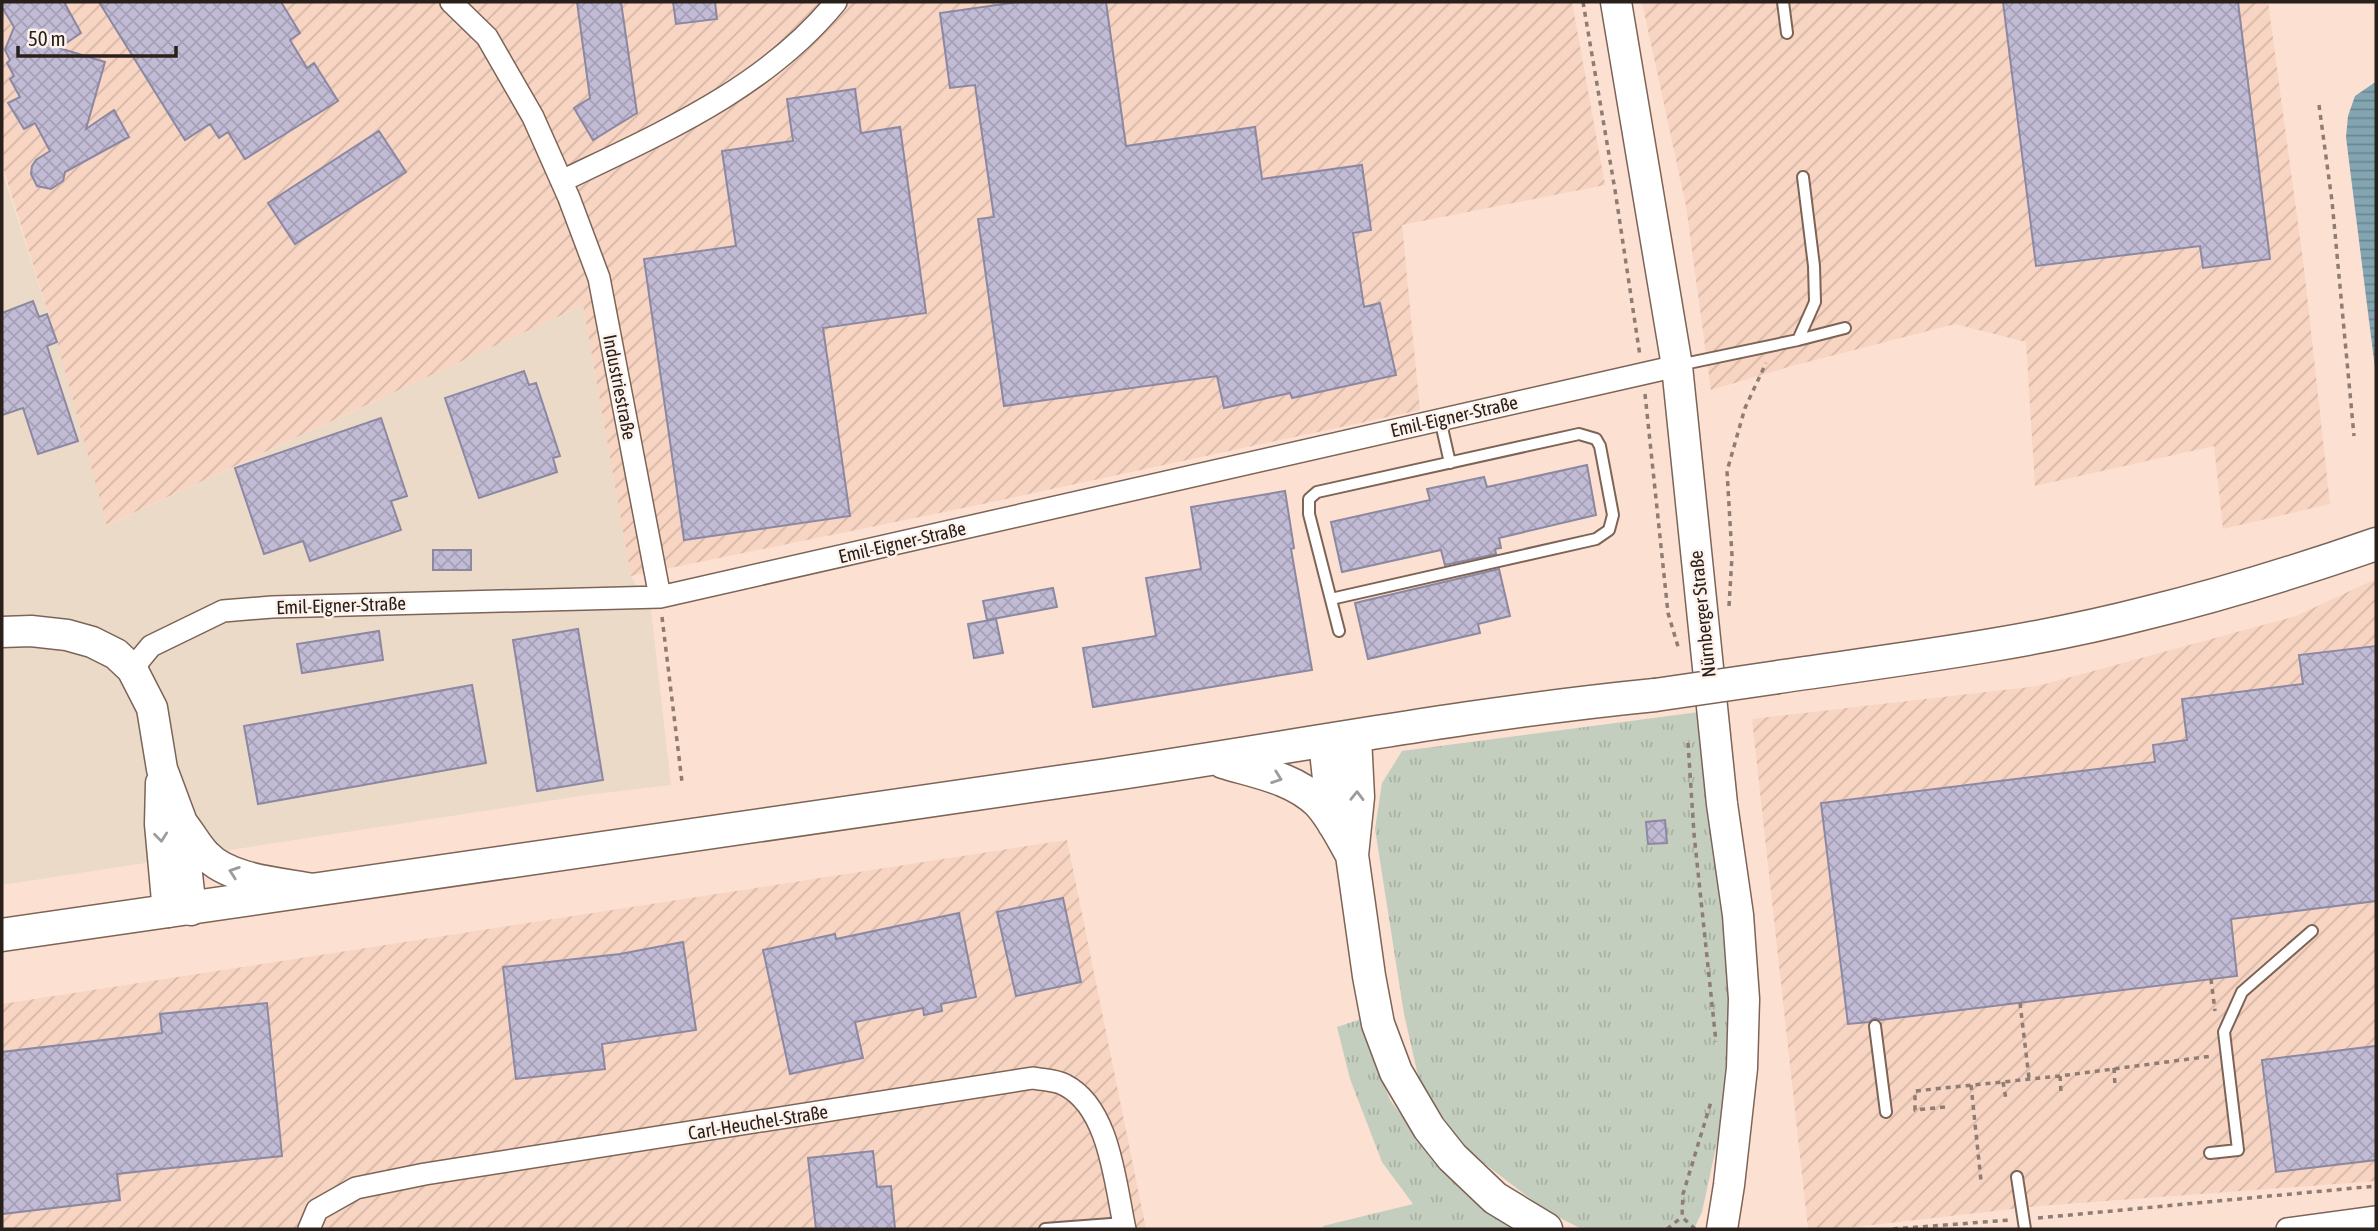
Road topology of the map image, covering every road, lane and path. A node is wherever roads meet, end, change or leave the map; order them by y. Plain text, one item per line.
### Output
1 (451, 2) edge
2 (836, 2) edge
3 (1583, 2) edge
4 (1616, 2) edge
5 (1783, 2) edge
6 (1787, 33) dead end
7 (2319, 104) dead end
8 (1803, 177) dead end
9 (562, 181) junction
10 (1845, 328) dead end
11 (1798, 340) junction
12 (1764, 348) junction
13 (1677, 366) junction
14 (1642, 373) junction
15 (1440, 419) junction
16 (2354, 436) dead end
17 (1450, 463) junction
18 (2376, 544) edge
19 (660, 597) junction
20 (1331, 599) junction
21 (1339, 631) dead end
22 (1704, 631) junction
23 (2, 632) edge
24 (1675, 635) junction
25 (1682, 661) dead end
26 (132, 669) junction
27 (1340, 739) junction
28 (1689, 740) dead end
29 (1212, 759) junction
30 (162, 769) junction
31 (682, 782) dead end
32 (181, 820) junction
33 (1334, 825) junction
34 (1352, 855) junction
35 (324, 891) junction
36 (180, 911) junction
37 (2312, 931) dead end
38 (2, 934) edge
39 (2211, 979) dead end
40 (2020, 1003) dead end
41 (2216, 1017) dead end
42 (1875, 1026) dead end
43 (1716, 1044) dead end
44 (2221, 1055) dead end
45 (2114, 1068) junction
46 (2060, 1076) junction
47 (2029, 1078) junction
48 (2003, 1082) junction
49 (1970, 1085) junction
50 (2115, 1086) dead end
51 (2062, 1092) dead end
52 (1713, 1097) dead end
53 (2006, 1099) dead end
54 (1945, 1107) dead end
55 (1886, 1112) dead end
56 (2210, 1153) dead end
57 (2017, 1177) dead end
58 (1981, 1181) dead end
59 (2376, 1186) edge
60 (1682, 1217) junction
61 (2376, 1217) edge
62 (2025, 1224) edge
63 (1125, 1226) edge
64 (309, 1229) edge
65 (1045, 1229) edge
66 (1546, 1229) edge
67 (1667, 1229) edge
68 (1695, 1229) edge
69 (1722, 1229) edge
70 (1893, 1229) edge
71 (2287, 1229) edge

1 - 9 street, Industriestraße
2 - 9 street
3 - 14 path
4 - 13 main road, Nürnberger Straße
5 - 6 lane
7 - 16 path
8 - 11 lane
9 - 19 street, Industriestraße
10 - 11 lane
11 - 12 lane
12 - 13 lane
12 - 22 path
13 - 14 street, Emil-Eigner-Straße
13 - 22 main road, Nürnberger Straße
14 - 15 street, Emil-Eigner-Straße
14 - 24 path
15 - 17 lane
15 - 19 street, Emil-Eigner-Straße
17 - 20 lane
17 - 20 lane
18 - 27 main road, bridge
19 - 26 street, Emil-Eigner-Straße
19 - 31 path
20 - 21 lane
22 - 24 path
22 - 69 main road, Nürnberger Straße
23 - 26 main road
24 - 25 path
26 - 30 main road
27 - 29 main road
27 - 33 main road
34 -> 27 main road
28 - 43 path
29 -> 33 main road
29 - 35 main road
30 - 32 main road
30 -> 36 main road
35 -> 32 main road
32 - 36 main road
33 - 34 main road
34 - 66 main road
35 - 36 main road
36 - 38 main road
37 - 56 lane
39 - 41 path
40 - 47 path
42 - 55 lane
44 - 45 path
45 - 46 path
45 - 50 path
46 - 47 path
46 - 51 path
47 - 48 path
48 - 49 path
48 - 53 path
49 - 54 path
49 - 58 path
52 - 60 path
57 - 62 lane
59 - 62 path
60 - 67 path
60 - 68 path
61 - 71 street
62 - 70 path
63 - 64 street, Carl-Heuchel-Straße
63 - 65 lane

